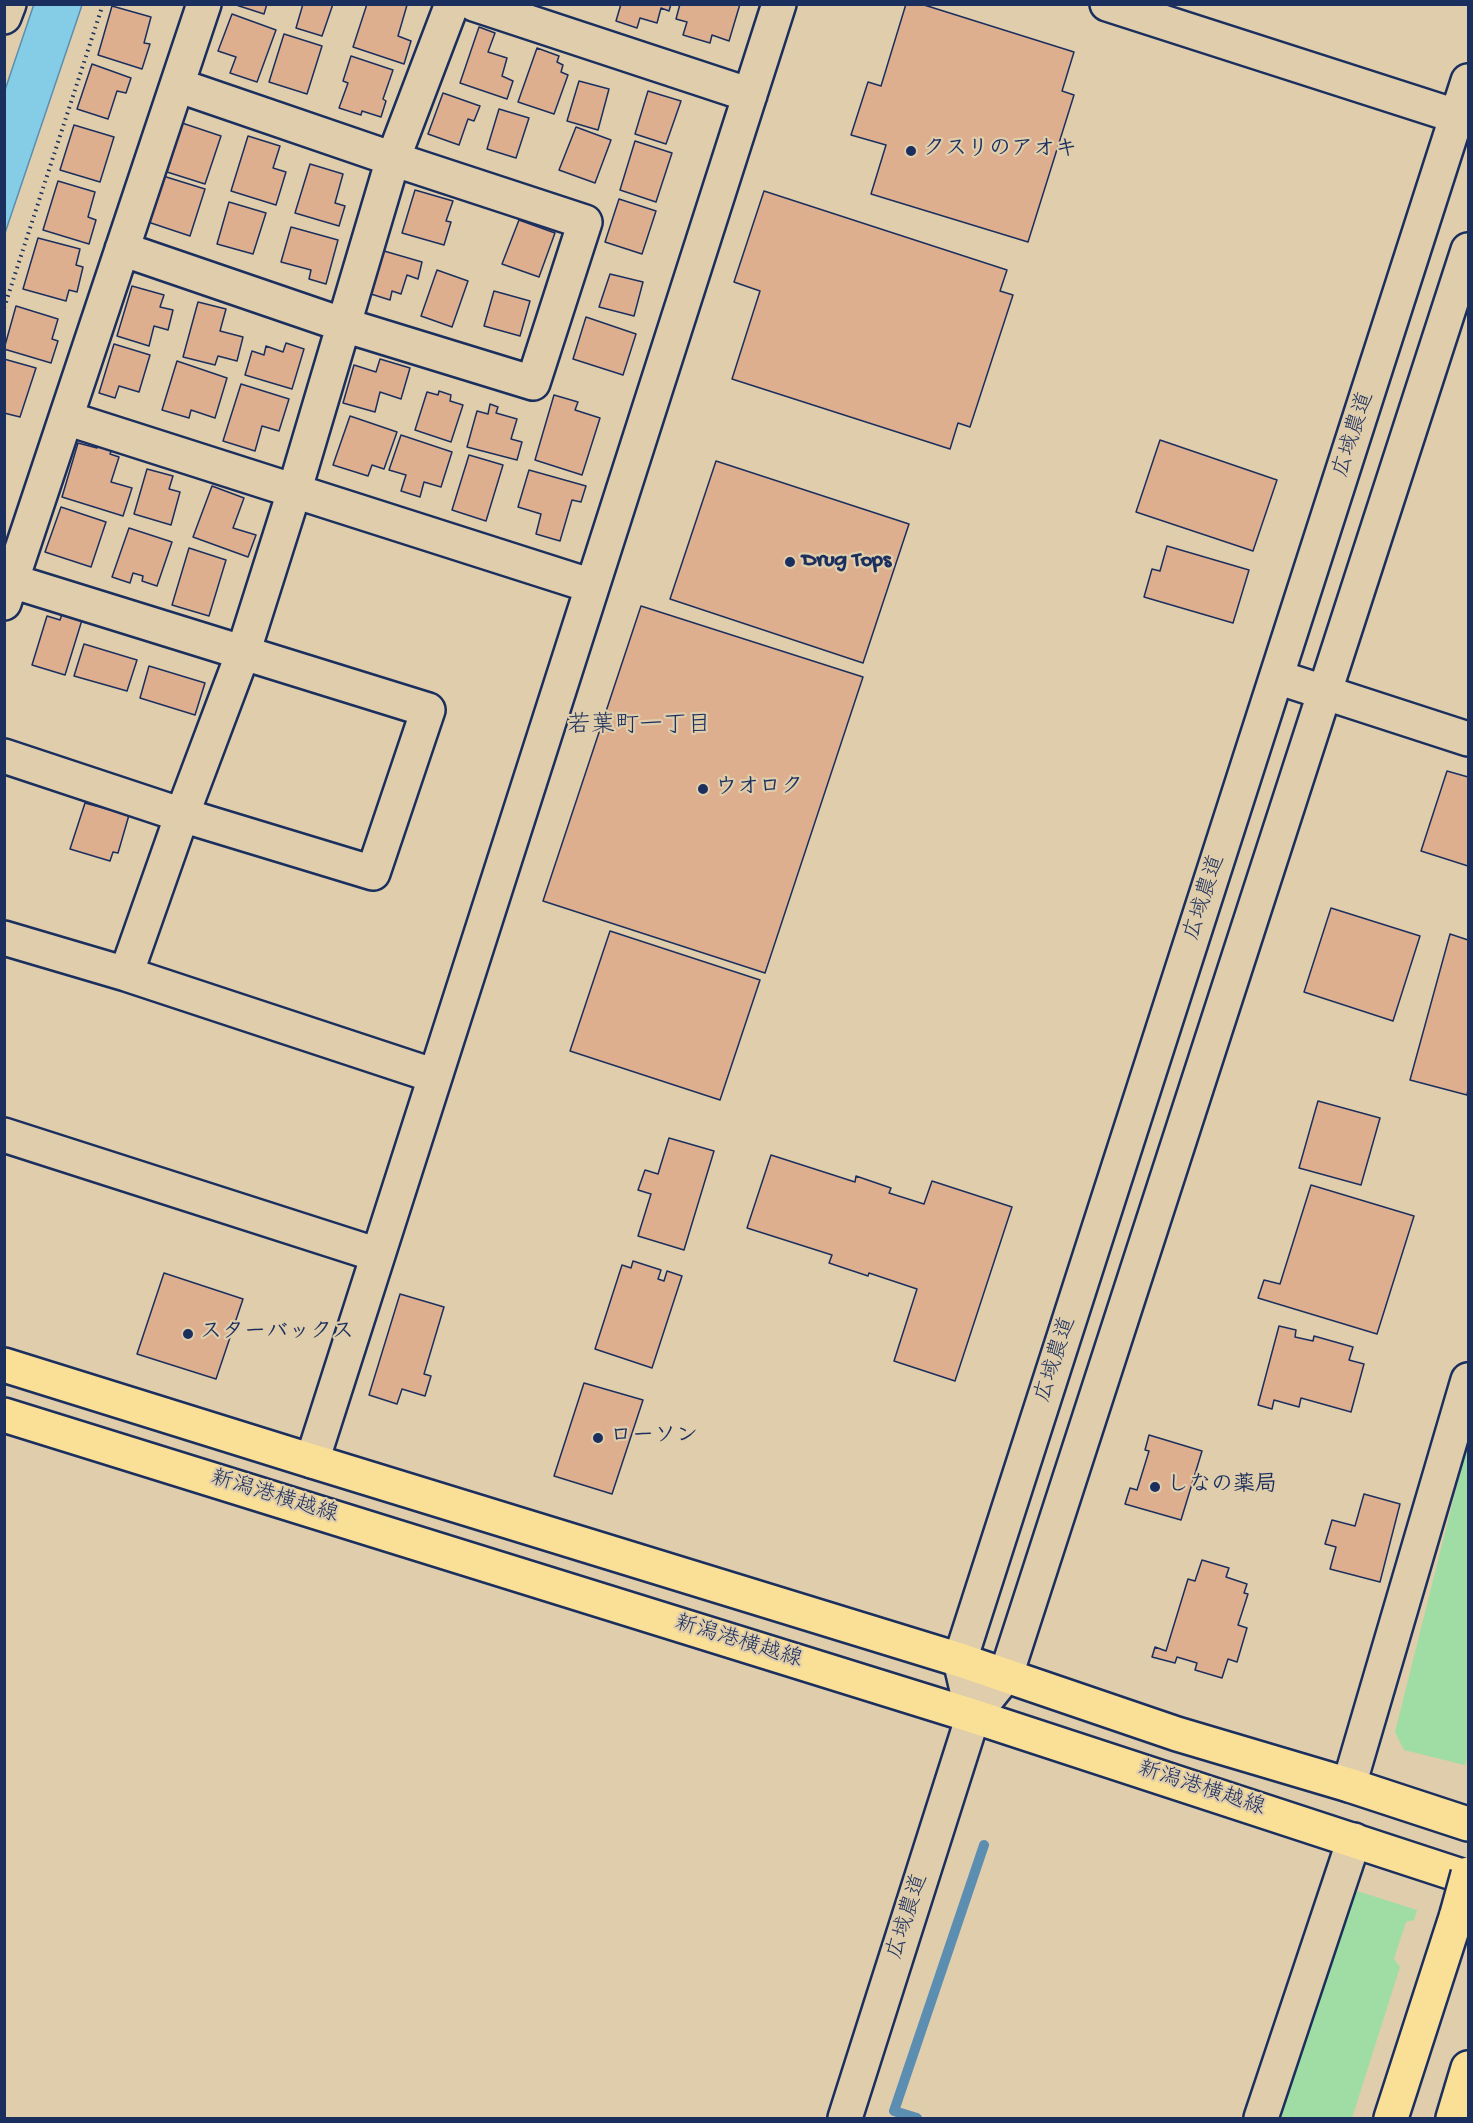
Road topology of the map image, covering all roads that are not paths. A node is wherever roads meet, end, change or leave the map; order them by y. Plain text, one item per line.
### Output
1 (9, 4) edge
2 (204, 4) edge
3 (452, 4) edge
4 (474, 4) edge
5 (779, 4) edge
6 (1107, 4) edge
7 (4, 17) edge
8 (1468, 81) edge
9 (177, 85) junction
10 (750, 95) junction
11 (1463, 118) edge
12 (393, 159) junction
13 (122, 249) junction
14 (1468, 250) edge
15 (344, 325) junction
16 (66, 418) junction
17 (294, 492) junction
18 (18, 521) edge
19 (592, 586) junction
20 (8, 592) edge
21 (243, 653) junction
22 (1277, 677) junction
23 (1325, 693) junction
24 (1468, 739) edge
25 (4, 756) edge
26 (182, 815) junction
27 (4, 938) edge
28 (126, 974) junction
29 (435, 1076) junction
30 (4, 1135) edge
31 (378, 1255) junction
32 (4, 1365) edge
33 (1468, 1380) edge
34 (4, 1414) edge
35 (312, 1461) junction
36 (960, 1660) junction
37 (1006, 1675) junction
38 (973, 1716) junction
39 (1349, 1785) junction
40 (1468, 1824) edge
41 (1353, 1840) junction
42 (1468, 1876) edge
43 (1468, 2068) edge
44 (845, 2118) edge
45 (1261, 2118) edge
46 (1391, 2118) edge
47 (1453, 2118) edge

1 - 7 street
2 - 9 street
3 - 12 street
4 - 10 street
5 - 10 street
6 - 11 street
8 - 11 street, 広域農道
9 - 12 street
9 - 13 street
10 - 19 street
11 - 22 street, 広域農道
12 - 15 street
12 - 15 street
13 - 15 street
13 - 16 street
14 - 23 street, 広域農道
15 - 17 street
16 - 17 street
16 - 18 street
17 - 19 street
17 - 21 street
18 - 20 street
19 - 29 street
20 - 21 street
21 - 26 street
21 - 26 street
22 - 23 street
22 - 36 street, 広域農道
23 - 24 street
23 - 37 street, 広域農道
25 - 26 street
26 - 28 street
27 - 28 street
28 - 29 street
29 - 31 street
30 - 31 street
31 - 35 street
32 - 35 main road, 新潟港横越線
33 - 39 street
34 - 38 main road, 新潟港横越線
35 - 36 main road, 新潟港横越線
36 - 37 main road, 新潟港横越線
36 - 38 street
37 - 38 street, 広域農道
37 - 39 main road, 新潟港横越線
38 - 41 main road, 新潟港横越線
38 - 44 street, 広域農道
39 - 40 main road, 新潟港横越線
41 - 42 main road, 新潟港横越線
41 - 45 street
42 - 46 main road, bridge
43 - 47 main road

